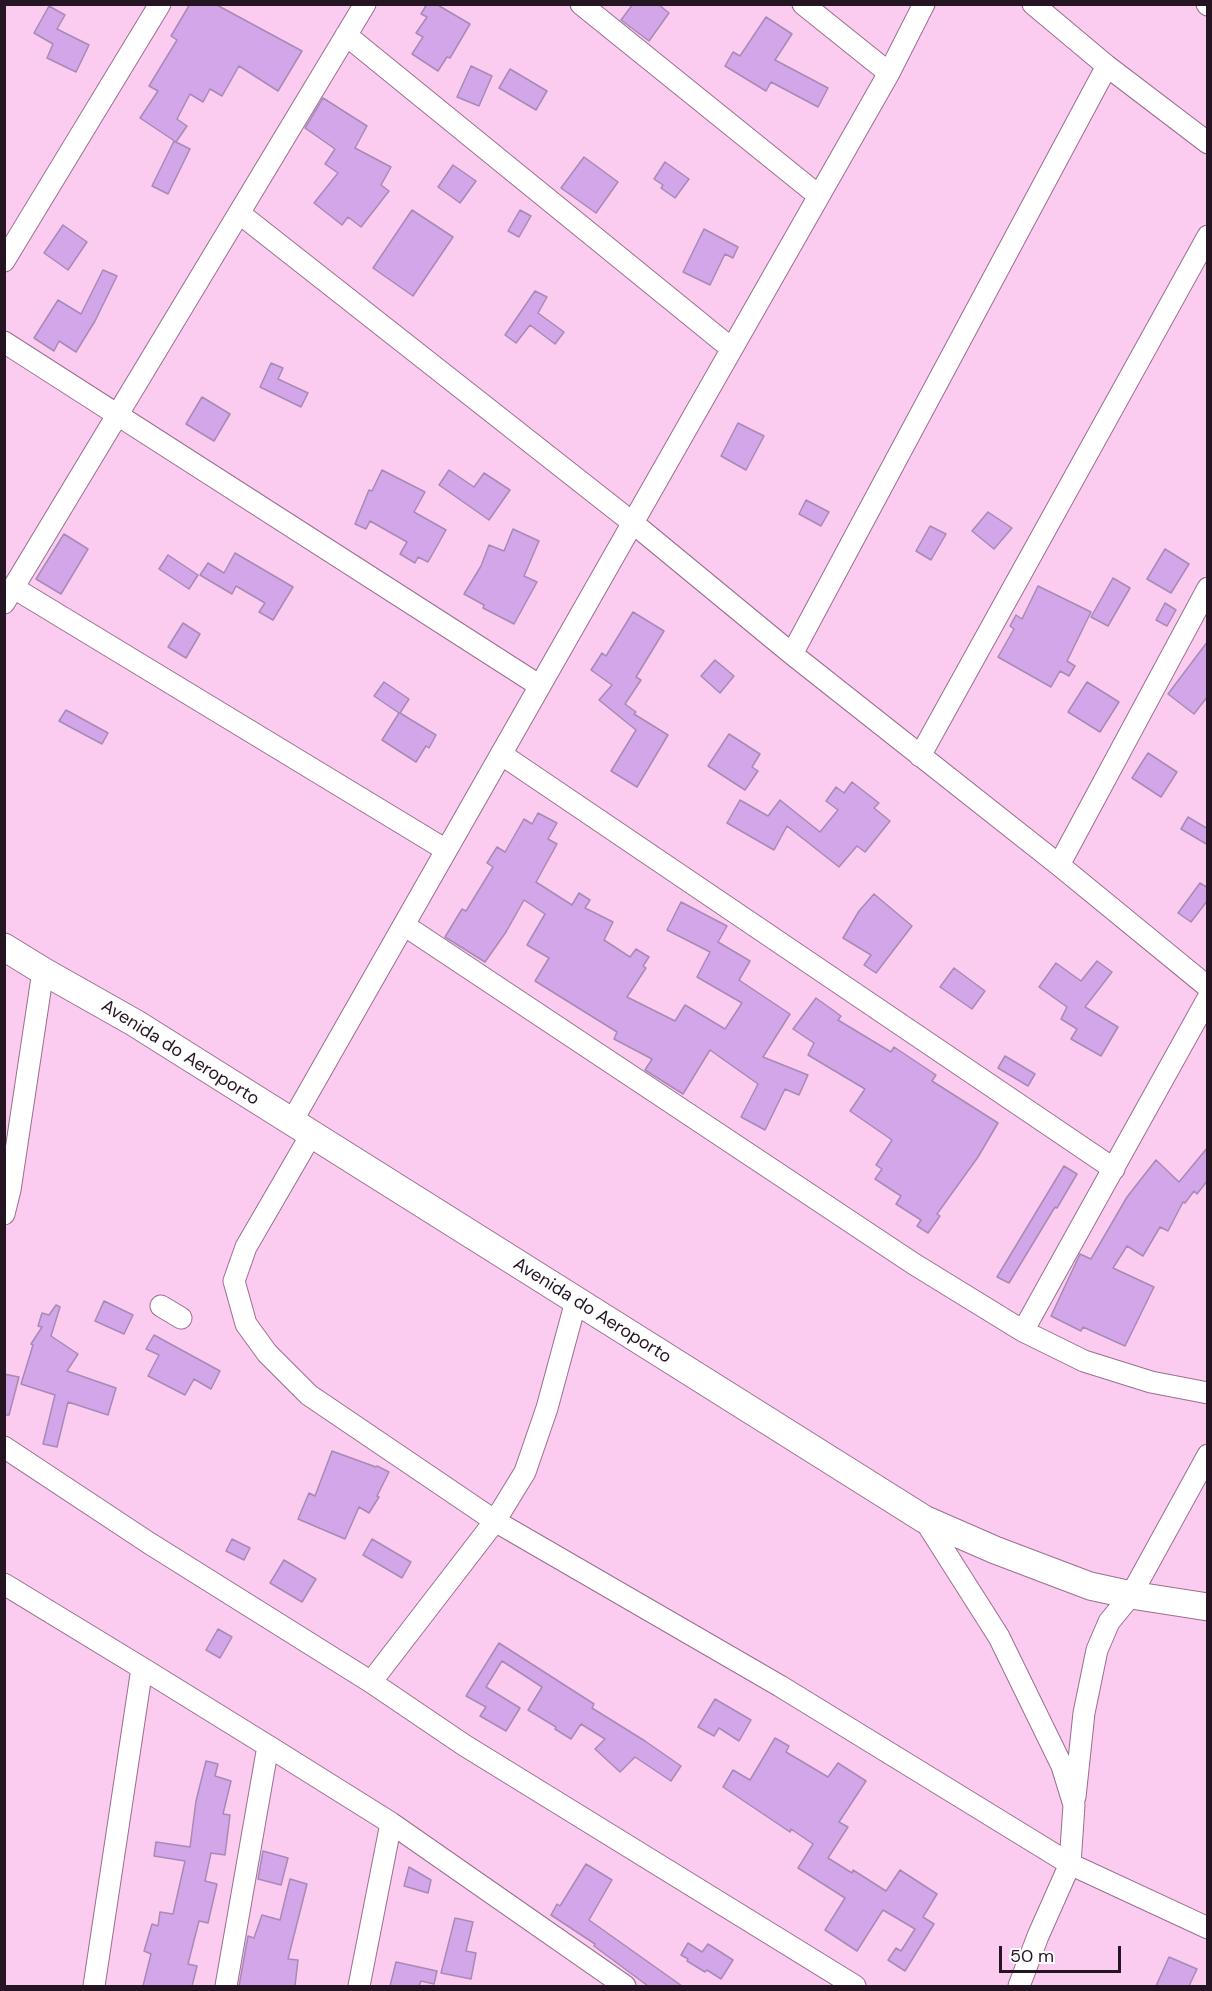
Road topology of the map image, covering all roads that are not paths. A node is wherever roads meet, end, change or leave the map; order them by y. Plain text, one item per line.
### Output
1 (160, 4) edge
2 (365, 4) edge
3 (581, 4) edge
4 (803, 4) edge
5 (924, 4) edge
6 (1033, 4) edge
7 (346, 35) junction
8 (1107, 66) junction
9 (889, 73) junction
10 (1208, 143) edge
11 (819, 196) junction
12 (239, 213) junction
13 (1208, 236) edge
14 (4, 261) edge
15 (4, 342) edge
16 (732, 349) junction
17 (118, 415) junction
18 (633, 523) junction
19 (1208, 588) edge
20 (9, 595) edge
21 (792, 654) junction
22 (540, 686) junction
23 (501, 754) junction
24 (920, 756) junction
25 (446, 850) junction
26 (1059, 865) junction
27 (404, 925) junction
28 (4, 947) edge
29 (43, 971) junction
30 (1208, 987) edge
31 (1208, 998) edge
32 (301, 1129) junction
33 (1114, 1168) junction
34 (4, 1214) edge
35 (576, 1301) junction
36 (160, 1306) dead end
37 (181, 1318) dead end
38 (1023, 1331) junction
39 (1208, 1393) edge
40 (4, 1447) edge
41 (1208, 1455) edge
42 (924, 1519) junction
43 (495, 1521) junction
44 (4, 1584) edge
45 (1131, 1595) junction
46 (1208, 1607) edge
47 (142, 1668) junction
48 (371, 1682) junction
49 (268, 1746) junction
50 (1074, 1805) junction
51 (391, 1823) junction
52 (1070, 1864) junction
53 (1208, 1928) edge
54 (618, 1984) edge
55 (94, 1986) edge
56 (226, 1986) edge
57 (359, 1986) edge
58 (855, 1986) edge
59 (1019, 1986) edge

1 - 14 street
2 - 7 street
3 - 11 street
4 - 9 street
5 - 9 street
6 - 8 street
7 - 12 street
7 - 16 street
8 - 10 street
8 - 21 street
9 - 11 street
11 - 16 street
12 - 17 street
12 - 18 street
13 - 24 street
15 - 17 street
16 - 18 street
17 - 20 street
17 - 22 street
18 - 21 street
18 - 22 street
19 - 26 street
20 - 25 street
21 - 24 street
22 - 23 street
23 - 25 street
23 - 33 street
24 - 26 street
25 - 27 street
26 - 30 street
27 - 32 street
27 - 38 street
28 - 29 main road, Avenida do Aeroporto
29 - 32 main road, Avenida do Aeroporto
29 - 34 street
31 - 33 street
32 - 35 main road, Avenida do Aeroporto
32 - 43 street
33 - 38 street
35 - 42 main road, Avenida do Aeroporto
35 - 43 street
36 - 37 street
38 - 39 street
40 - 48 street
41 - 45 street
42 - 45 main road, Avenida do Aeroporto
42 - 50 street
43 - 48 street
43 - 52 street
44 - 47 street
45 - 46 main road, Avenida do Aeroporto
45 - 50 street
47 - 49 street
47 - 55 street
48 - 58 street
49 - 51 street
49 - 56 street
50 - 52 street
51 - 54 street
51 - 57 street
52 - 53 street
52 - 59 street

